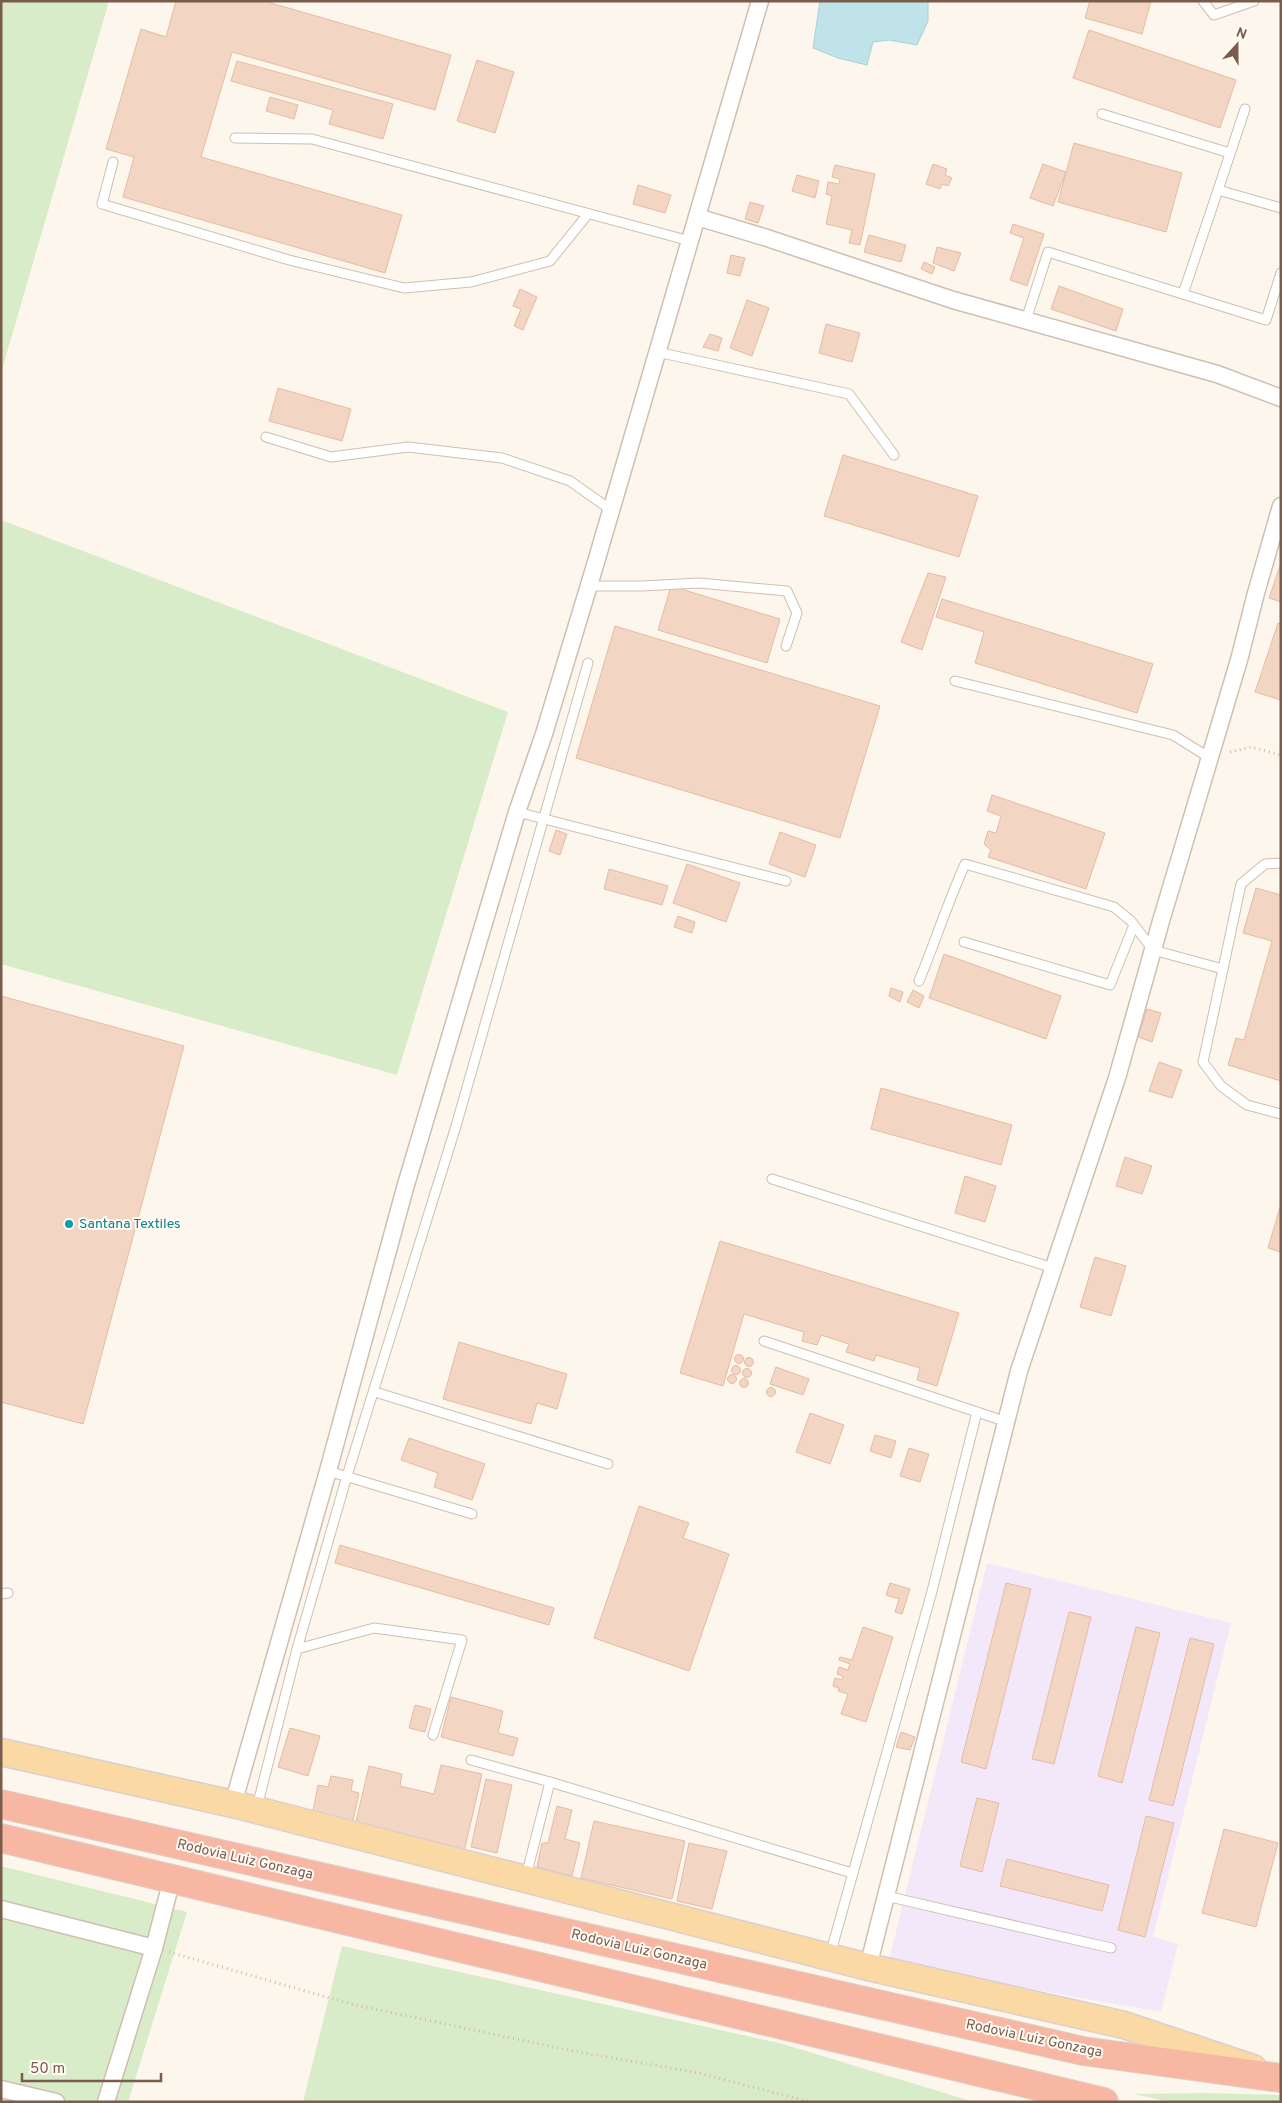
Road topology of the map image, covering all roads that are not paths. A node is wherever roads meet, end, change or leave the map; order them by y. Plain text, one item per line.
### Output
1 (760, 1) edge
2 (1203, 1) edge
3 (1254, 1) edge
4 (1245, 109) dead end
5 (1102, 114) dead end
6 (235, 138) dead end
7 (1230, 153) junction
8 (113, 162) dead end
9 (1218, 190) junction
10 (1281, 208) edge
11 (588, 214) junction
12 (697, 217) junction
13 (690, 242) junction
14 (1281, 273) edge
15 (1183, 294) junction
16 (1026, 320) junction
17 (658, 352) junction
18 (1281, 398) edge
19 (266, 437) dead end
20 (894, 455) dead end
21 (1281, 506) edge
22 (611, 510) junction
23 (589, 586) junction
24 (786, 646) dead end
25 (588, 663) dead end
26 (955, 681) dead end
27 (1210, 758) junction
28 (517, 812) junction
29 (544, 820) junction
30 (1281, 864) edge
31 (786, 881) dead end
32 (1134, 925) junction
33 (964, 942) dead end
34 (1153, 950) junction
35 (1223, 968) junction
36 (919, 981) dead end
37 (1281, 1114) edge
38 (772, 1179) dead end
39 (1053, 1268) junction
40 (764, 1342) dead end
41 (375, 1392) junction
42 (977, 1412) junction
43 (1007, 1422) junction
44 (608, 1464) dead end
45 (328, 1471) junction
46 (347, 1476) junction
47 (472, 1514) dead end
48 (297, 1649) junction
49 (433, 1735) dead end
50 (1, 1752) edge
51 (471, 1760) dead end
52 (550, 1782) junction
53 (1, 1804) edge
54 (245, 1806) junction
55 (1, 1838) edge
56 (852, 1874) junction
57 (172, 1879) junction
58 (525, 1879) junction
59 (886, 1896) junction
60 (1, 1908) edge
61 (154, 1948) junction
62 (1111, 1948) dead end
63 (829, 1958) junction
64 (868, 1967) junction
65 (1281, 2078) edge
66 (1, 2088) edge
67 (56, 2102) edge
68 (106, 2102) edge
69 (1104, 2102) edge

1 - 12 street
2 - 3 lane
4 - 7 lane
5 - 7 lane
6 - 11 lane
7 - 9 lane
8 - 11 lane
9 - 10 lane
9 - 15 lane
11 - 13 lane
12 - 13 street
12 - 16 street
13 - 17 street
14 - 15 lane
15 - 16 lane
16 - 18 street
17 - 20 lane
17 - 22 street
19 - 22 lane
21 - 27 street
22 - 23 street
23 - 24 lane
23 - 28 street
25 - 29 lane
26 - 27 lane
27 - 34 street
28 - 29 lane
28 - 45 street
29 - 31 lane
29 - 41 lane
30 - 35 lane
32 - 33 lane
32 - 34 lane
32 - 36 lane
34 - 35 lane
34 - 39 street
35 - 37 lane
38 - 39 lane
39 - 43 street
40 - 42 lane
41 - 44 lane
41 - 46 lane
42 - 43 lane
42 - 56 lane
43 - 59 street
45 - 46 lane
45 - 54 street
46 - 47 lane
46 - 48 lane
48 - 49 lane
48 - 54 lane
50 - 54 main road
51 - 52 lane
52 - 56 lane
52 - 58 lane
53 - 65 highway, Rodovia Luiz Gonzaga
54 - 58 main road
55 - 57 highway
56 - 63 lane
57 - 61 street
57 - 69 highway
58 - 63 main road
59 - 62 lane
59 - 64 street
60 - 61 street
61 - 68 street
63 - 64 main road
64 - 65 main road
66 - 67 street

